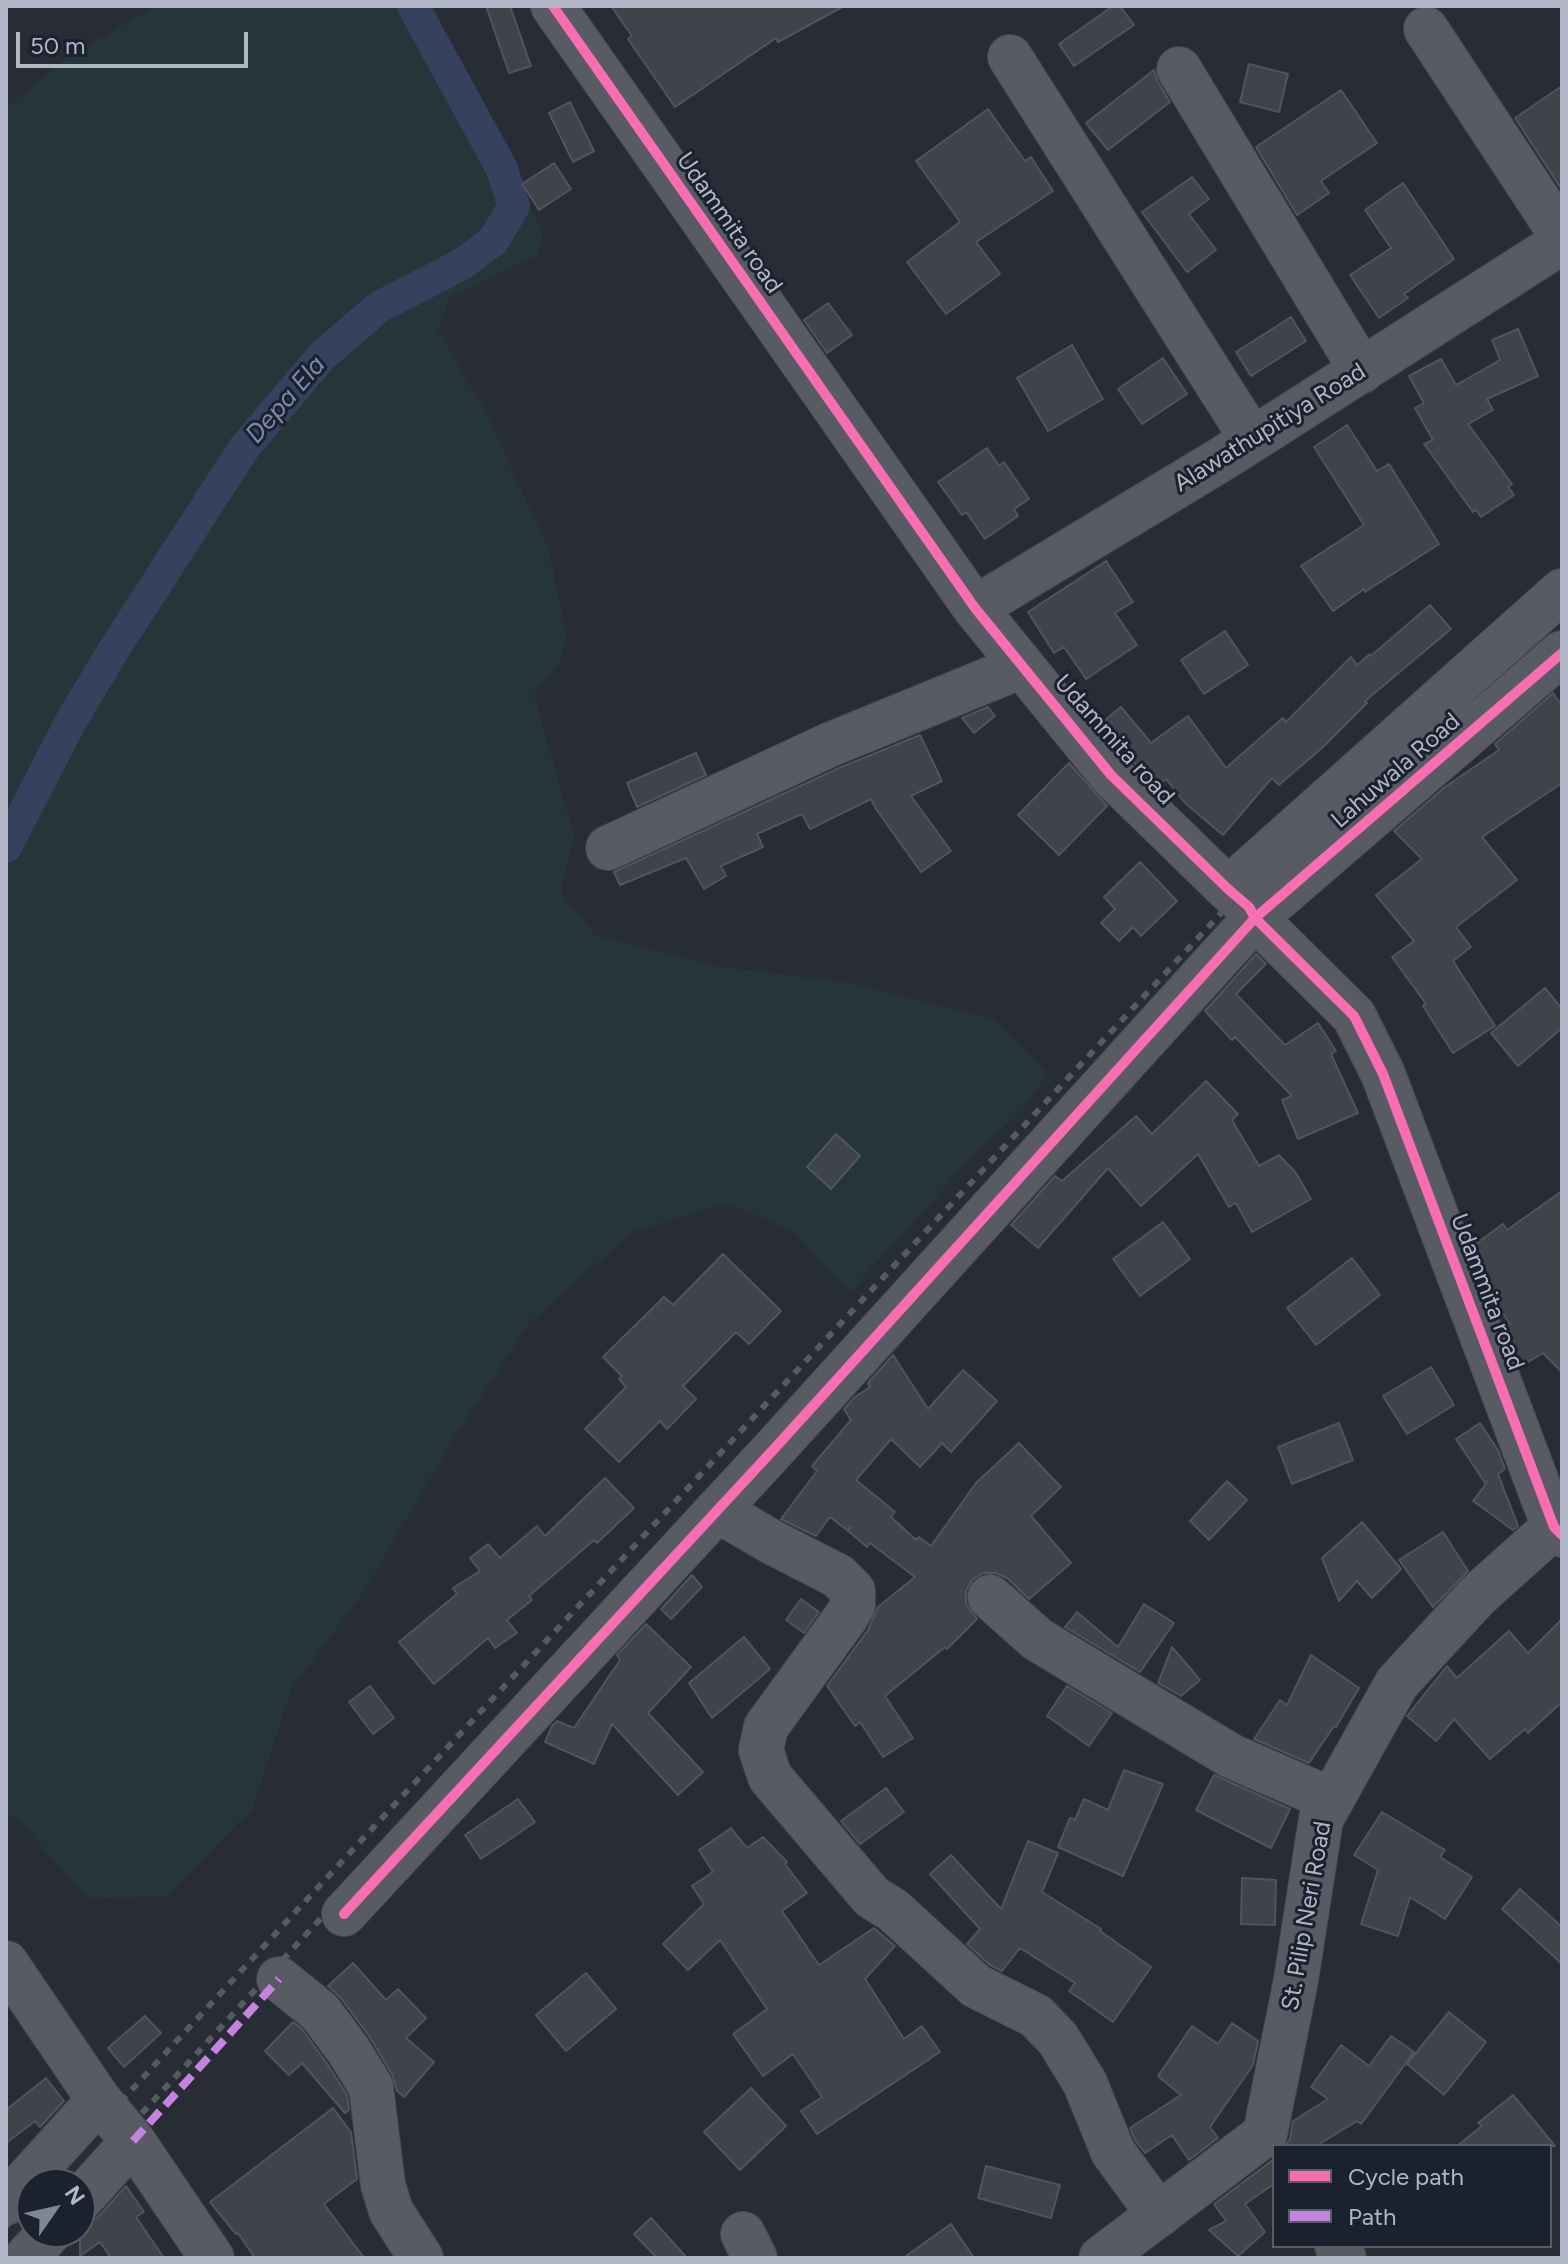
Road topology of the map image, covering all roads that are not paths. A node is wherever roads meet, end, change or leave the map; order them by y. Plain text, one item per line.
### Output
1 (553, 6) edge
2 (1426, 29) dead end
3 (1010, 57) dead end
4 (1179, 69) dead end
5 (1562, 236) edge
6 (1562, 242) edge
7 (1362, 371) junction
8 (1252, 439) junction
9 (1562, 591) edge
10 (975, 608) junction
11 (1562, 653) edge
12 (1022, 666) junction
13 (608, 848) dead end
14 (1241, 903) junction
15 (717, 1510) junction
16 (1558, 1531) edge
17 (990, 1597) dead end
18 (1332, 1800) junction
19 (344, 1914) dead end
20 (6, 1963) edge
21 (279, 1979) dead end
22 (99, 2100) junction
23 (133, 2141) junction
24 (1270, 2141) edge
25 (96, 2182) edge
26 (6, 2203) edge
27 (1135, 2241) edge
28 (212, 2258) edge
29 (421, 2258) edge

1 - 10 street, Udammita road
2 - 5 street
3 - 8 street
4 - 7 street
6 - 7 street, Alawathupitiya Road
7 - 8 street, Alawathupitiya Road
8 - 10 street, Alawathupitiya Road
9 - 14 street
10 - 12 street, Udammita road
11 - 14 street, Lahuwala Road
12 - 13 street
12 - 14 street, Udammita road
14 - 15 street
14 - 16 street, Udammita road
15 - 19 street
15 - 27 street
16 - 18 street, St. Pilip Neri Road
17 - 18 street
18 - 24 street, St. Pilip Neri Road
20 - 22 street
21 - 29 street
22 - 23 street
22 - 26 street
23 - 25 street
23 - 28 street
24 - 27 street, St. Pilip Neri Road

